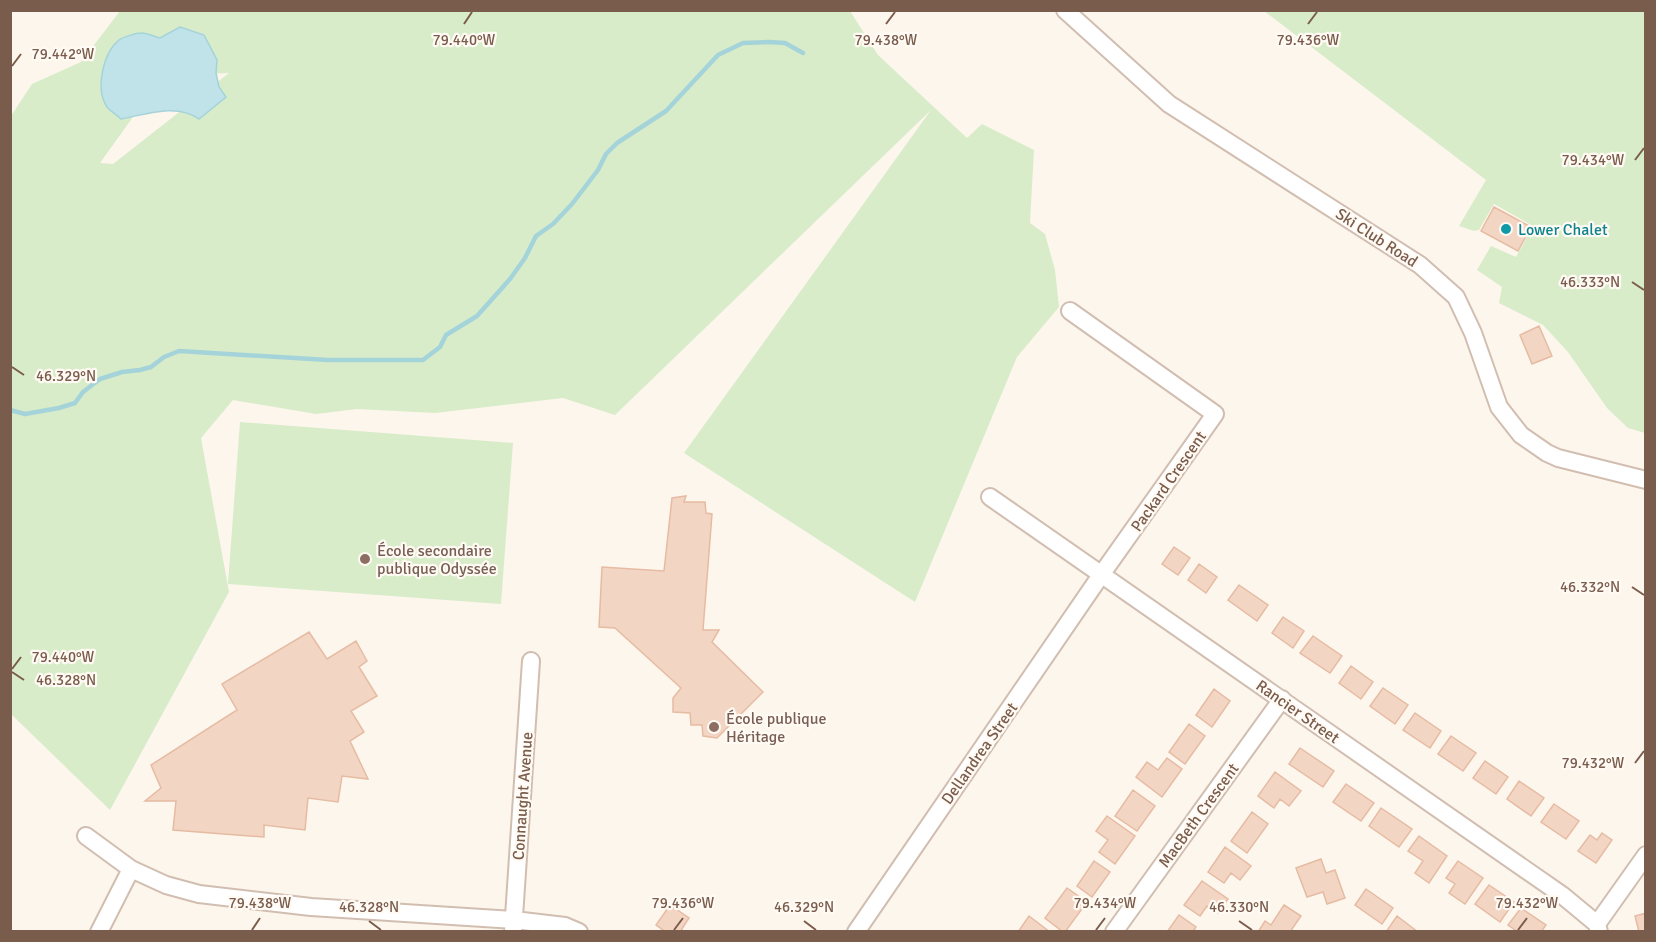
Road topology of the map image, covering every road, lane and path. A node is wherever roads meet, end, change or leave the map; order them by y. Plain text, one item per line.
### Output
1 (1065, 10) edge
2 (1070, 311) dead end
3 (1646, 480) edge
4 (990, 497) dead end
5 (1101, 575) junction
6 (531, 661) dead end
7 (1282, 699) junction
8 (86, 836) dead end
9 (1646, 855) edge
10 (131, 869) junction
11 (513, 926) edge
12 (1598, 928) edge
13 (99, 932) edge
14 (579, 932) edge
15 (856, 932) edge
16 (1114, 932) edge

1 - 3 street, Ski Club Road
2 - 5 street, Packard Crescent
4 - 5 street, Rancier Street
5 - 7 street, Rancier Street
5 - 15 street, Dellandrea Street
6 - 11 street, Connaught Avenue
7 - 12 street, Rancier Street
7 - 16 street, MacBeth Crescent
8 - 10 street
9 - 12 street
10 - 11 street
10 - 13 street
11 - 14 street

